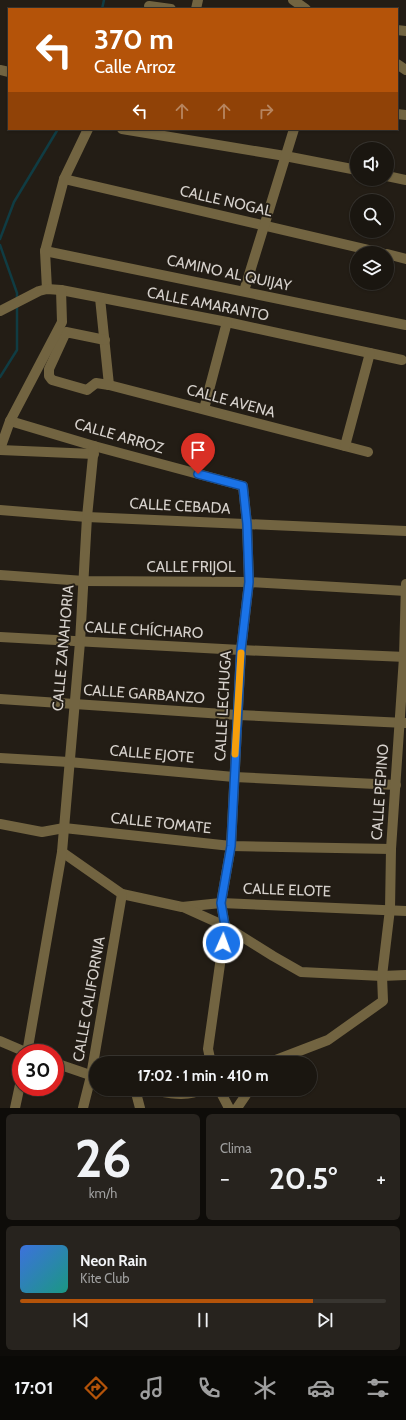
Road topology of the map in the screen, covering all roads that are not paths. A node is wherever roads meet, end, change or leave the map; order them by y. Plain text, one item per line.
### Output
1 (292, 0) edge
2 (150, 5) edge
3 (166, 8) edge
4 (304, 8) edge
5 (88, 130) edge
6 (128, 130) edge
7 (294, 130) edge
8 (284, 156) junction
9 (350, 169) edge
10 (394, 177) edge
11 (64, 179) junction
12 (406, 180) edge
13 (264, 226) junction
14 (351, 246) edge
15 (45, 251) junction
16 (394, 256) edge
17 (406, 259) edge
18 (43, 290) junction
19 (61, 290) junction
20 (244, 292) junction
21 (100, 298) junction
22 (3, 310) edge
23 (227, 322) junction
24 (406, 325) edge
25 (105, 340) junction
26 (370, 352) junction
27 (402, 360) dead end
28 (109, 385) junction
29 (204, 409) junction
30 (10, 420) junction
31 (345, 446) junction
32 (0, 449) edge
33 (94, 450) junction
34 (368, 452) dead end
35 (243, 486) joint
36 (0, 510) edge
37 (87, 517) junction
38 (247, 524) junction
39 (406, 531) edge
40 (0, 575) edge
41 (84, 581) junction
42 (249, 582) junction
43 (406, 588) edge
44 (0, 637) edge
45 (80, 642) junction
46 (241, 650) junction
47 (405, 657) edge
48 (0, 699) edge
49 (73, 704) junction
50 (238, 715) junction
51 (403, 723) edge
52 (0, 758) edge
53 (69, 762) junction
54 (234, 777) junction
55 (396, 785) junction
56 (0, 824) edge
57 (64, 828) junction
58 (231, 846) junction
59 (391, 849) junction
60 (62, 852) junction
61 (122, 894) junction
62 (221, 903) junction
63 (182, 907) junction
64 (390, 910) junction
65 (406, 911) edge
66 (225, 926) junction
67 (406, 975) edge
68 (382, 976) junction
69 (0, 1041) edge
70 (29, 1044) edge
71 (12, 1046) edge
72 (97, 1056) edge
73 (210, 1056) edge
74 (286, 1056) edge
75 (64, 1066) edge
76 (89, 1074) edge
77 (89, 1091) edge
78 (18, 1096) edge
79 (137, 1096) edge
80 (223, 1096) edge
81 (245, 1096) edge
82 (15, 1108) edge
83 (83, 1108) edge
84 (140, 1108) edge
85 (229, 1108) edge
86 (237, 1108) edge

1 - 4 street
2 - 3 street
5 - 11 street
6 - 8 street
7 - 8 street
8 - 9 street
8 - 13 street
10 - 12 street
11 - 13 street, CALLE NOGAL
11 - 15 street
13 - 14 street, CALLE NOGAL
13 - 20 street
15 - 18 street
15 - 20 street, CAMINO AL QUIJAY
16 - 17 street
18 - 19 street, CALLE AMARANTO
18 - 22 street
19 - 21 street, CALLE AMARANTO
19 - 30 street
20 - 24 street, CAMINO AL QUIJAY
21 - 23 street, CALLE AMARANTO
21 - 25 street
23 - 26 street, CALLE AMARANTO
23 - 29 street
25 - 28 street
25 - 28 street
26 - 27 street, CALLE AMARANTO
26 - 31 street
28 - 29 street, CALLE AVENA
29 - 31 street, CALLE AVENA
30 - 32 street
30 - 33 street, CALLE ARROZ
31 - 34 street, CALLE AVENA
32 - 33 street, CALLE ARROZ
33 - 35 street, CALLE ARROZ
33 - 37 street, CALLE ZANAHORIA
35 - 38 street, CALLE LECHUGA
36 - 37 street, CALLE CEBADA
37 - 38 street, CALLE CEBADA
37 - 41 street, CALLE ZANAHORIA
38 - 39 street, CALLE CEBADA
38 - 42 street, CALLE LECHUGA
40 - 41 street, CALLE FRIJOL
41 - 42 street, CALLE FRIJOL
41 - 45 street, CALLE ZANAHORIA
42 - 43 street, CALLE FRIJOL
42 - 46 street, CALLE LECHUGA
43 - 47 street, CALLE PEPINO
44 - 45 street, CALLE CHÍCHARO
45 - 46 street, CALLE CHÍCHARO
45 - 49 street, CALLE ZANAHORIA
46 - 47 street, CALLE CHÍCHARO
46 - 50 street, CALLE LECHUGA
47 - 51 street, CALLE PEPINO
48 - 49 street, CALLE GARBANZO
49 - 50 street, CALLE GARBANZO
49 - 53 street, CALLE ZANAHORIA
50 - 51 street, CALLE GARBANZO
50 - 54 street, CALLE LECHUGA
51 - 55 street, CALLE PEPINO
52 - 53 street, CALLE EJOTE
53 - 54 street, CALLE EJOTE
53 - 57 street, CALLE ZANAHORIA
54 - 55 street, CALLE EJOTE
54 - 58 street, CALLE LECHUGA
55 - 59 street, CALLE PEPINO
56 - 57 street, CALLE TOMATE
57 - 58 street, CALLE TOMATE
57 - 60 street, CALLE ZANAHORIA
58 - 59 street, CALLE TOMATE
58 - 62 street, CALLE LECHUGA
59 - 64 street, CALLE PEPINO
60 - 61 street, CALLE ELOTE
60 - 70 street, CALLE ZANAHORIA
61 - 63 street, CALLE ELOTE
61 - 72 street, CALLE CALIFORNIA
62 - 63 street, CALLE ELOTE
62 - 64 street, CALLE ELOTE
62 - 66 street, CALLE LECHUGA
63 - 66 street
64 - 65 street, CALLE ELOTE
64 - 68 street, CALLE PEPINO
66 - 68 street
66 - 73 street, CALLE LECHUGA
67 - 68 street
68 - 74 street, CALLE PEPINO
69 - 71 street
75 - 76 street
77 - 83 street, CALLE CALIFORNIA
78 - 82 street
79 - 84 street
80 - 85 street
81 - 86 street

